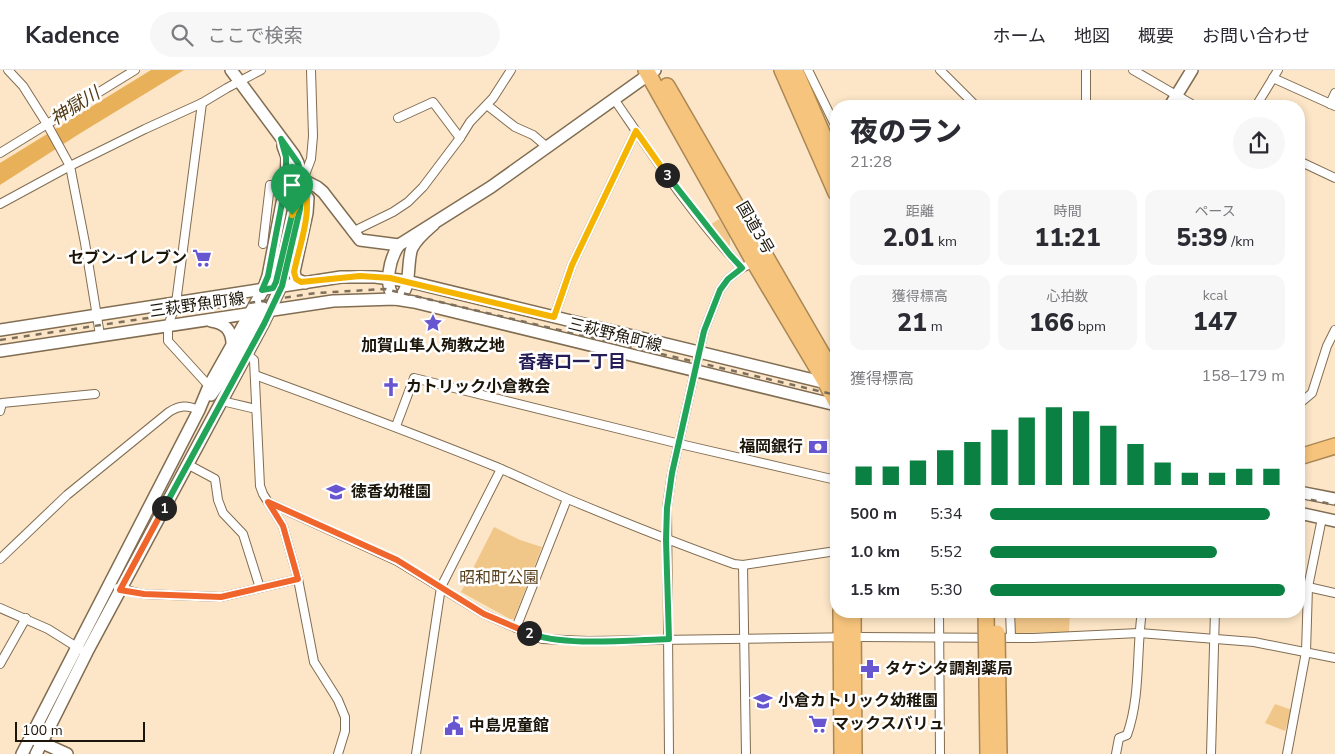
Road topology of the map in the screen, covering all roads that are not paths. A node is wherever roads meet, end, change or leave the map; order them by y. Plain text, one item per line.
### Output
1 (8, 70) edge
2 (134, 70) edge
3 (232, 70) edge
4 (261, 70) edge
5 (310, 70) edge
6 (511, 70) edge
7 (782, 70) edge
8 (795, 70) edge
9 (808, 70) edge
10 (940, 70) edge
11 (1086, 70) edge
12 (1133, 70) edge
13 (1192, 70) edge
14 (1278, 70) edge
15 (652, 71) edge
16 (1273, 78) junction
17 (239, 81) junction
18 (1335, 93) edge
19 (1177, 95) junction
20 (614, 99) junction
21 (970, 100) edge
22 (1086, 100) edge
23 (1174, 100) edge
24 (1185, 100) edge
25 (1260, 100) edge
26 (202, 103) junction
27 (487, 104) junction
28 (1332, 105) edge
29 (830, 115) edge
30 (398, 118) dead end
31 (47, 124) junction
32 (636, 131) junction
33 (460, 138) junction
34 (281, 139) junction
35 (547, 147) junction
36 (830, 151) edge
37 (0, 153) edge
38 (1305, 164) edge
39 (70, 166) junction
40 (1335, 178) edge
41 (830, 179) edge
42 (303, 180) junction
43 (270, 185) dead end
44 (0, 204) edge
45 (434, 224) junction
46 (352, 232) junction
47 (264, 235) junction
48 (276, 237) junction
49 (262, 244) dead end
50 (399, 245) junction
51 (391, 259) junction
52 (748, 265) junction
53 (270, 268) junction
54 (341, 277) junction
55 (390, 278) junction
56 (406, 281) junction
57 (305, 283) junction
58 (272, 288) junction
59 (395, 299) junction
60 (176, 303) junction
61 (260, 312) junction
62 (97, 316) junction
63 (554, 317) junction
64 (207, 320) junction
65 (168, 326) junction
66 (0, 330) edge
67 (1335, 330) edge
68 (100, 335) junction
69 (232, 342) junction
70 (0, 351) edge
71 (700, 353) junction
72 (247, 354) junction
73 (696, 371) junction
74 (255, 375) junction
75 (830, 377) edge
76 (830, 378) edge
77 (830, 381) edge
78 (209, 386) junction
79 (95, 394) dead end
80 (1305, 396) edge
81 (222, 401) junction
82 (830, 403) edge
83 (256, 409) junction
84 (199, 410) junction
85 (0, 411) edge
86 (396, 426) junction
87 (680, 444) junction
88 (1335, 446) edge
89 (1305, 455) edge
90 (187, 464) junction
91 (501, 469) junction
92 (830, 480) edge
93 (1305, 493) edge
94 (568, 499) junction
95 (1335, 500) edge
96 (268, 502) junction
97 (1305, 514) edge
98 (1322, 518) junction
99 (1335, 521) edge
100 (666, 540) junction
101 (830, 552) edge
102 (0, 559) edge
103 (743, 565) junction
104 (298, 579) junction
105 (109, 584) junction
106 (441, 587) junction
107 (1308, 587) junction
108 (260, 588) junction
109 (120, 590) junction
110 (1335, 593) edge
111 (0, 608) edge
112 (26, 618) junction
113 (843, 618) edge
114 (851, 618) edge
115 (939, 618) edge
116 (986, 618) edge
117 (996, 618) edge
118 (1010, 618) edge
119 (1141, 618) edge
120 (1215, 618) edge
121 (516, 628) junction
122 (1139, 633) junction
123 (940, 637) junction
124 (745, 638) junction
125 (847, 638) junction
126 (1011, 638) junction
127 (669, 639) junction
128 (1215, 639) junction
129 (76, 646) junction
130 (87, 652) junction
131 (1306, 652) junction
132 (1335, 658) edge
133 (0, 664) edge
134 (30, 737) junction
135 (42, 742) junction
136 (1287, 751) edge
137 (22, 754) edge
138 (36, 754) edge
139 (67, 754) edge
140 (338, 754) edge
141 (416, 754) edge
142 (669, 754) edge
143 (746, 754) edge
144 (842, 754) edge
145 (854, 754) edge
146 (940, 754) edge
147 (988, 754) edge
148 (999, 754) edge
149 (1116, 754) edge
150 (1212, 754) edge
151 (1297, 754) edge

1 - 31 street
2 - 31 street
3 - 17 street
4 - 17 street
5 - 42 street
6 - 27 street
7 - 41 highway
8 - 36 highway
9 - 29 street
10 - 21 street
11 - 22 street
12 - 19 street
13 - 19 street
14 - 16 street
15 - 20 street
15 - 52 highway, 国道3号
15 - 75 highway, 国道3号
16 - 25 street
16 - 28 street
17 - 26 street
17 - 34 street
18 - 28 street
19 - 23 street
19 - 24 street
20 - 32 street
20 - 35 street
26 - 39 street
26 - 60 street
27 - 33 street
27 - 35 street
30 - 33 street
31 - 37 street
31 - 39 street
32 - 52 street
32 - 63 street
33 - 46 street
34 - 42 street
34 - 48 street
35 - 45 street
38 - 40 street
39 - 44 street
39 - 62 street
42 - 46 street
42 - 53 street
42 - 57 street
42 - 58 street
43 - 47 street
45 - 50 street
45 - 56 street
46 - 50 street
47 - 48 street
47 - 49 street
48 - 53 street
50 - 51 street
51 - 54 street
51 - 55 street
52 - 71 street
52 - 76 highway, 国道3号
53 - 58 street
54 - 55 street, 三萩野魚町線
54 - 57 street, 三萩野魚町線
55 - 56 street, 三萩野魚町線
55 - 59 street
56 - 59 street
56 - 63 street, 三萩野魚町線
57 - 58 street, 三萩野魚町線
58 - 60 street, 三萩野魚町線
58 - 61 street
58 - 61 street
59 - 61 street, 三萩野魚町線
59 - 73 street, 三萩野魚町線
60 - 62 street, 三萩野魚町線
60 - 65 street
61 - 64 street, 三萩野魚町線
61 - 69 street
61 - 72 street
61 - 84 street
62 - 66 street, 三萩野魚町線
62 - 68 street
63 - 71 street, 三萩野魚町線
64 - 65 street, 三萩野魚町線
64 - 69 street
65 - 68 street, 三萩野魚町線
65 - 78 street
67 - 80 street
68 - 70 street, 三萩野魚町線
69 - 78 street
71 - 73 street
71 - 77 street, 三萩野魚町線
72 - 74 street
72 - 81 street
73 - 82 street, 三萩野魚町線
73 - 87 street
74 - 83 street
74 - 86 street
78 - 84 street
79 - 85 street
81 - 83 street
81 - 90 street
83 - 96 street
84 - 102 street
84 - 105 street
86 - 87 street
86 - 91 street
87 - 92 street
87 - 100 street
88 - 89 highway
90 - 108 street
90 - 109 street
91 - 94 street
91 - 106 street
93 - 95 street
94 - 100 street
94 - 121 street
96 - 104 street
96 - 106 street
97 - 98 street
98 - 99 street
98 - 107 street
100 - 103 street
100 - 127 street
101 - 103 street
103 - 124 street
104 - 108 street
104 - 140 street
105 - 109 street
105 - 129 street
106 - 121 street
106 - 141 street
107 - 110 street
107 - 131 street
108 - 109 street
109 - 130 street
111 - 112 street
112 - 129 street
112 - 133 street
113 - 125 highway
114 - 125 highway
115 - 123 street
116 - 147 highway, bridge
117 - 148 highway, bridge
118 - 126 street
119 - 122 street
120 - 128 street
121 - 127 street
122 - 126 street
122 - 128 street
122 - 149 street
123 - 125 street
123 - 126 street
123 - 146 street
124 - 125 street
124 - 127 street
124 - 143 street
125 - 144 highway
125 - 145 highway
127 - 142 street
128 - 131 street
128 - 150 street
129 - 130 street
129 - 134 street
130 - 135 street
131 - 132 street
131 - 136 street
134 - 135 street
134 - 137 street
135 - 138 street
135 - 139 street
136 - 151 street

